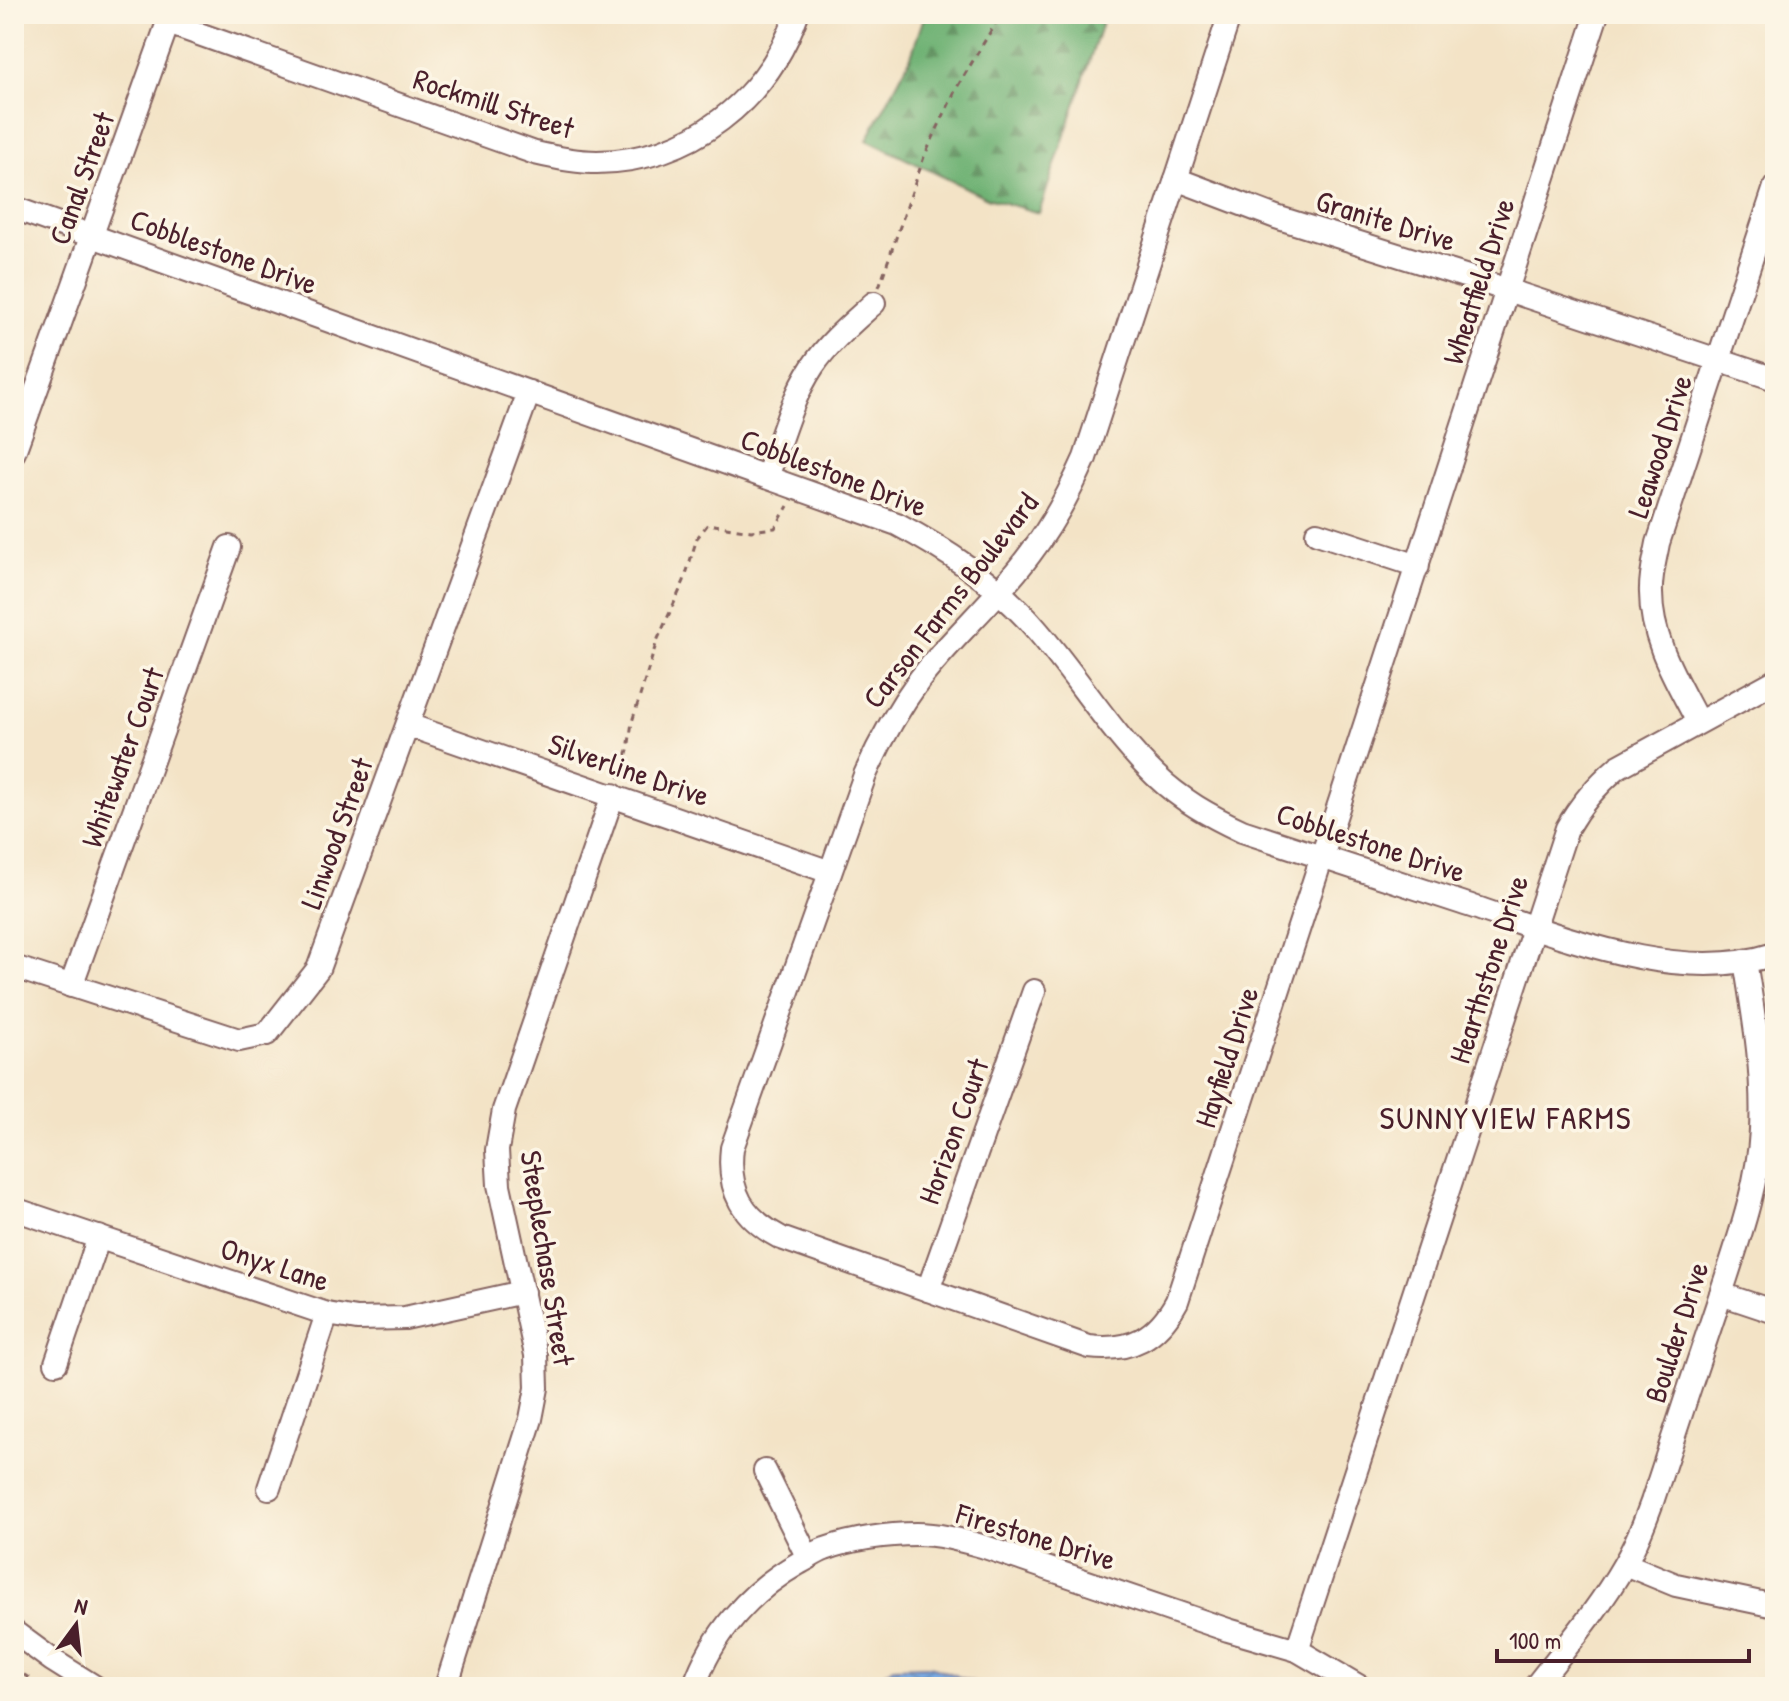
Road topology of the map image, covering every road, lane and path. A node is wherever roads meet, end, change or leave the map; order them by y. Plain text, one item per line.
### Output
1 (797, 14) edge
2 (1001, 14) edge
3 (1230, 14) edge
4 (1597, 14) edge
5 (169, 18) edge
6 (1176, 179) junction
7 (1775, 187) edge
8 (14, 208) edge
9 (92, 236) junction
10 (1506, 290) junction
11 (874, 303) joint
12 (1718, 361) junction
13 (1775, 379) edge
14 (529, 392) junction
15 (14, 452) edge
16 (767, 477) junction
17 (795, 487) junction
18 (1317, 533) dead end
19 (229, 547) dead end
20 (1418, 566) junction
21 (999, 591) junction
22 (1775, 681) edge
23 (1698, 722) junction
24 (408, 725) junction
25 (613, 795) junction
26 (1322, 858) junction
27 (830, 872) junction
28 (1533, 926) junction
29 (1775, 954) edge
30 (1745, 961) junction
31 (14, 967) edge
32 (71, 986) junction
33 (1034, 991) dead end
34 (14, 1209) edge
35 (99, 1237) junction
36 (928, 1290) junction
37 (523, 1292) junction
38 (1721, 1294) junction
39 (1775, 1312) edge
40 (327, 1314) junction
41 (56, 1363) dead end
42 (765, 1471) dead end
43 (269, 1488) dead end
44 (808, 1558) junction
45 (1625, 1564) junction
46 (1775, 1606) edge
47 (14, 1632) edge
48 (1297, 1650) junction
49 (14, 1668) edge
50 (42, 1687) edge
51 (95, 1687) edge
52 (446, 1687) edge
53 (694, 1687) edge
54 (1360, 1687) edge
55 (1535, 1687) edge

1 - 5 street, Rockmill Street
2 - 11 path
3 - 6 street, Carson Farms Boulevard
4 - 10 street, Wheatfield Drive
5 - 9 street, Canal Street
6 - 10 street, Granite Drive
6 - 21 street, Carson Farms Boulevard
7 - 12 street, Leawood Drive
8 - 9 street, Cobblestone Drive
9 - 14 street, Cobblestone Drive
9 - 15 street, Canal Street
10 - 12 street, Granite Drive
10 - 20 street, Wheatfield Drive
11 - 16 street
12 - 13 street, Granite Drive
12 - 23 street, Leawood Drive
14 - 16 street, Cobblestone Drive
14 - 24 street, Linwood Street
16 - 17 street, Cobblestone Drive
17 - 21 street, Cobblestone Drive
17 - 25 path
18 - 20 street
19 - 32 street, Whitewater Court
20 - 26 street, Hayfield Drive
21 - 26 street, Cobblestone Drive
21 - 27 street, Carson Farms Boulevard
22 - 23 street, Hearthstone Drive
23 - 28 street, Hearthstone Drive
24 - 25 street, Silverline Drive
24 - 32 street, Linwood Street
25 - 27 street, Silverline Drive
25 - 37 street, Steeplechase Street
26 - 28 street, Cobblestone Drive
26 - 36 street, Hayfield Drive
27 - 36 street, Carson Farms Boulevard
28 - 30 street, Cobblestone Drive
28 - 48 street, Hearthstone Drive
29 - 30 street, Cobblestone Drive
30 - 38 street, Boulder Drive
31 - 32 street, Linwood Street
33 - 36 street, Horizon Court
34 - 35 street, Onyx Lane
35 - 40 street, Onyx Lane
35 - 41 street
37 - 40 street, Onyx Lane
37 - 52 street, Steeplechase Street
38 - 39 street
38 - 45 street, Boulder Drive
40 - 43 street
42 - 44 street
44 - 48 street, Firestone Drive
44 - 53 street, Firestone Drive
45 - 46 street
45 - 55 street, Boulder Drive
47 - 51 street
48 - 54 street, Firestone Drive
49 - 50 path

